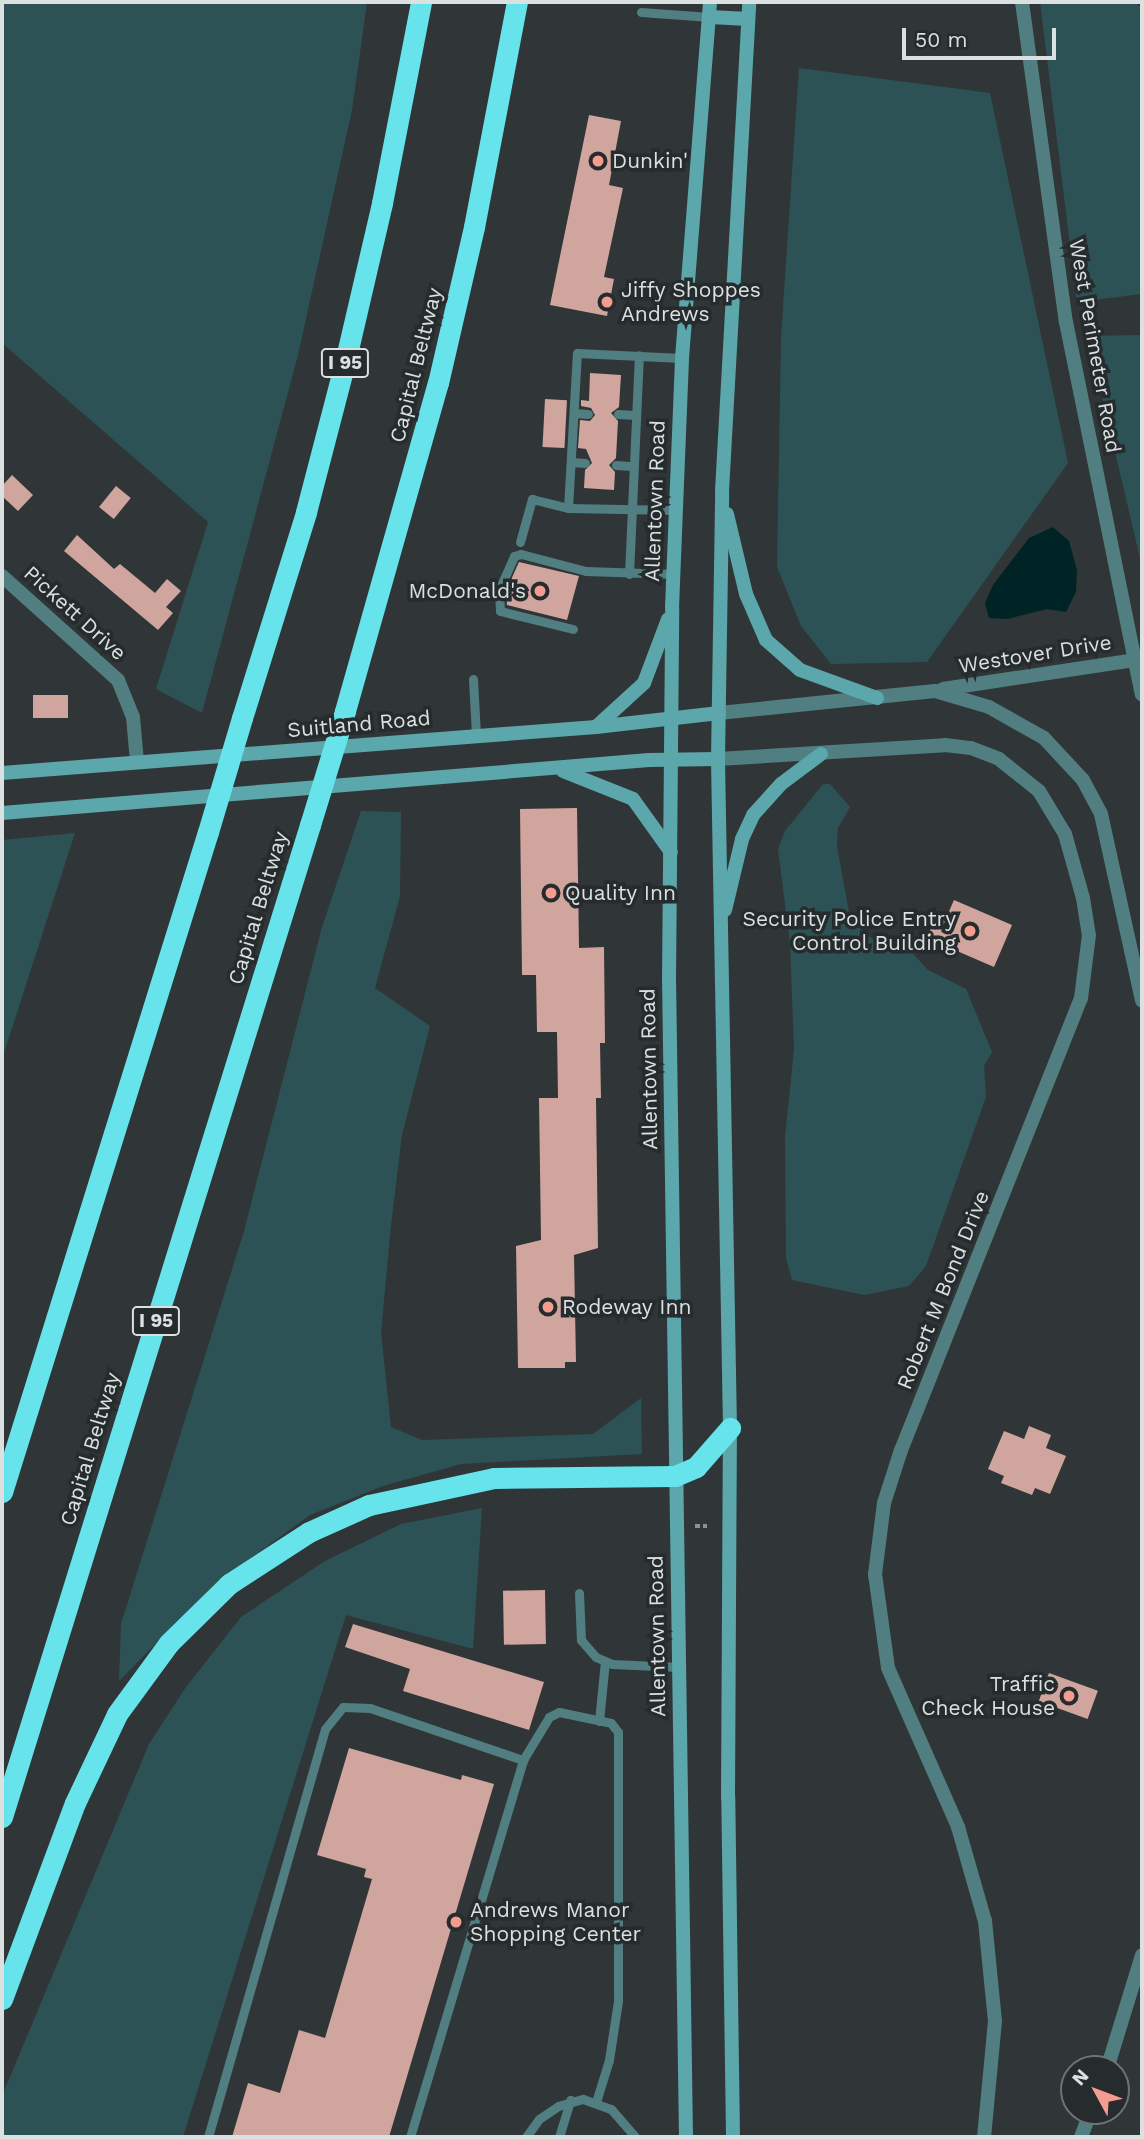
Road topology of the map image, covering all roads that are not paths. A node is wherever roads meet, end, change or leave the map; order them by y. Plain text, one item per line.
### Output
1 (421, 2) edge
2 (517, 2) edge
3 (710, 2) edge
4 (749, 2) edge
5 (1022, 2) edge
6 (641, 12) dead end
7 (710, 17) junction
8 (748, 19) junction
9 (639, 355) junction
10 (682, 358) junction
11 (574, 413) junction
12 (588, 414) dead end
13 (618, 414) dead end
14 (635, 415) junction
15 (571, 462) junction
16 (585, 463) dead end
17 (616, 465) dead end
18 (632, 466) junction
19 (722, 492) junction
20 (568, 508) junction
21 (629, 510) junction
22 (676, 510) junction
23 (520, 542) dead end
24 (625, 574) junction
25 (674, 574) junction
26 (2, 576) edge
27 (672, 608) junction
28 (573, 629) dead end
29 (1138, 659) edge
30 (473, 679) dead end
31 (935, 691) junction
32 (1142, 694) edge
33 (877, 698) junction
34 (719, 713) junction
35 (673, 720) junction
36 (596, 727) junction
37 (476, 735) junction
38 (821, 754) junction
39 (718, 759) junction
40 (672, 760) junction
41 (137, 762) junction
42 (555, 768) junction
43 (2, 773) edge
44 (2, 813) edge
45 (672, 853) junction
46 (720, 931) junction
47 (1142, 1001) edge
48 (730, 1427) junction
49 (675, 1476) junction
50 (2, 1492) edge
51 (579, 1593) dead end
52 (605, 1661) junction
53 (679, 1667) junction
54 (599, 1721) junction
55 (523, 1760) junction
56 (6, 1791) edge
57 (2, 1816) edge
58 (1142, 1955) edge
59 (2, 1999) edge
60 (1111, 2055) edge
61 (570, 2100) junction
62 (596, 2102) junction
63 (208, 2137) edge
64 (410, 2137) edge
65 (526, 2137) edge
66 (559, 2137) edge
67 (635, 2137) edge
68 (686, 2137) edge
69 (733, 2137) edge
70 (984, 2137) edge

1 - 50 highway, I 95, bridge
2 - 56 highway, Capital Beltway / I 95, bridge
3 - 7 main road, Allentown Road
4 - 8 main road
5 - 29 street, West Perimeter Road
6 - 7 lane
7 - 8 main road
7 - 10 main road, Allentown Road
8 - 19 main road
9 - 10 lane
9 - 11 lane
9 - 14 lane
10 - 22 main road, Allentown Road
11 - 12 lane
11 - 15 lane
13 - 14 lane
14 - 18 lane
15 - 16 lane
15 - 20 lane
17 - 18 lane
18 - 21 lane
19 - 33 main road
19 - 34 main road
20 - 21 lane
20 - 23 lane
21 - 22 lane
21 - 24 lane
22 - 25 main road, Allentown Road
24 - 25 lane
24 - 28 lane
25 - 27 main road, Allentown Road
26 - 41 street, Pickett Drive
27 - 35 main road, Allentown Road
27 - 36 main road
29 - 31 street, Westover Drive
29 - 32 street, West Perimeter Road
30 - 37 lane
31 - 33 street
31 - 47 street
33 - 34 street
34 - 35 main road, Suitland Road
34 - 39 main road
35 - 36 main road, Suitland Road
35 - 40 main road, Allentown Road
36 - 37 main road, Suitland Road
37 - 41 main road, Suitland Road
38 - 39 street, Robert M Bond Drive
38 - 46 main road
38 - 70 street, Robert M Bond Drive
39 - 40 main road
39 - 46 main road
40 - 42 main road
40 - 45 main road, Allentown Road
41 - 43 main road, Suitland Road
42 - 44 main road
42 - 45 main road
45 - 49 main road, Allentown Road
46 - 48 main road
48 - 49 highway
48 - 69 main road
49 - 53 main road, Allentown Road
49 - 59 highway
51 - 52 lane
52 - 53 lane
52 - 54 lane
53 - 68 main road, Allentown Road
54 - 55 lane
54 - 62 lane
55 - 63 lane
55 - 64 lane
56 - 57 highway, Capital Beltway / I 95
58 - 60 street
61 - 62 lane
61 - 65 lane
61 - 66 lane
62 - 67 lane

